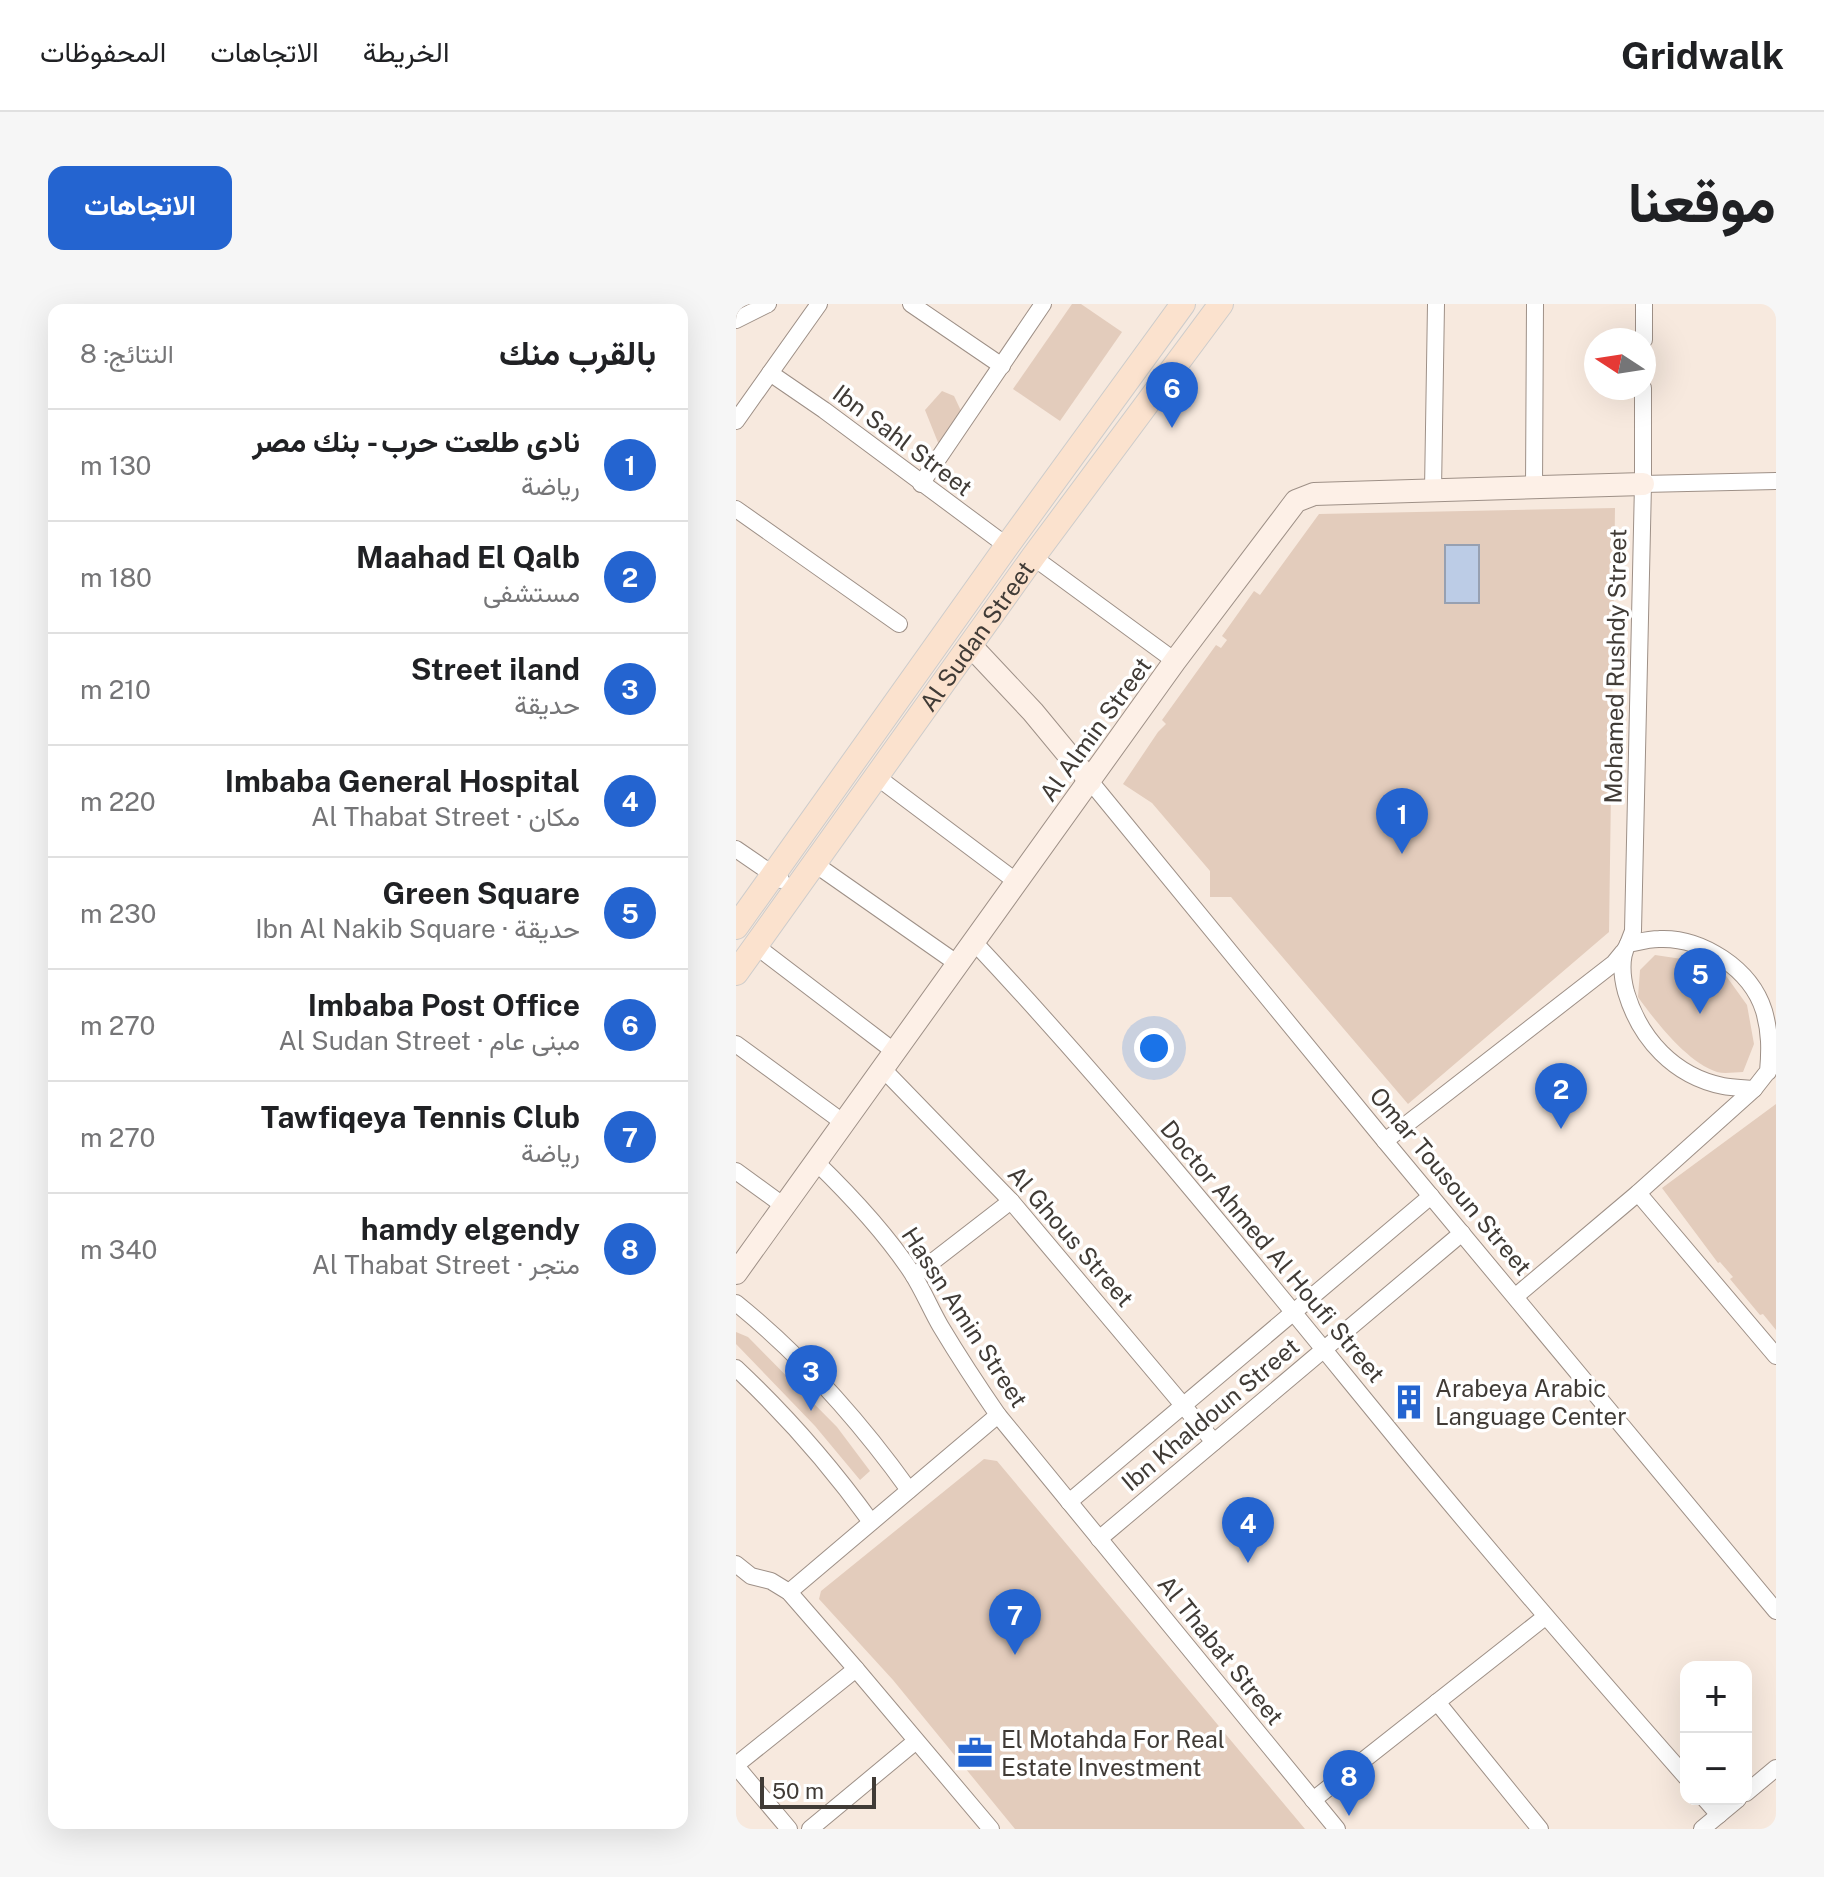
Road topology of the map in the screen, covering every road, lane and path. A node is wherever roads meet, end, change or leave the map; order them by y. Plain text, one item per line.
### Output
1 (768, 304) edge
2 (819, 304) edge
3 (911, 304) edge
4 (1043, 304) edge
5 (1183, 304) edge
6 (1221, 304) edge
7 (1436, 304) edge
8 (1535, 304) edge
9 (1644, 304) edge
10 (736, 320) edge
11 (1644, 328) edge
12 (1002, 366) junction
13 (770, 373) junction
14 (1643, 400) edge
15 (736, 421) edge
16 (1776, 481) edge
17 (921, 484) junction
18 (1643, 484) junction
19 (1534, 487) junction
20 (1433, 490) junction
21 (736, 509) edge
22 (1007, 546) junction
23 (1033, 557) junction
24 (899, 624) dead end
25 (971, 646) junction
26 (1175, 661) junction
27 (877, 777) junction
28 (1090, 781) junction
29 (736, 849) edge
30 (815, 864) junction
31 (773, 875) junction
32 (1017, 882) junction
33 (796, 890) junction
34 (736, 927) edge
35 (974, 942) junction
36 (756, 946) junction
37 (1626, 948) junction
38 (958, 964) junction
39 (736, 973) edge
40 (736, 1044) edge
41 (889, 1060) junction
42 (1772, 1067) edge
43 (1754, 1089) junction
44 (844, 1123) junction
45 (1385, 1141) junction
46 (816, 1162) junction
47 (736, 1171) edge
48 (1638, 1193) junction
49 (1431, 1196) junction
50 (1011, 1201) junction
51 (784, 1206) junction
52 (1462, 1233) junction
53 (736, 1273) edge
54 (914, 1276) junction
55 (1516, 1296) junction
56 (736, 1303) edge
57 (1294, 1311) junction
58 (1325, 1350) junction
59 (1776, 1356) edge
60 (736, 1368) edge
61 (1183, 1405) junction
62 (998, 1415) junction
63 (1214, 1442) junction
64 (909, 1490) junction
65 (1069, 1502) junction
66 (871, 1522) junction
67 (1099, 1539) junction
68 (736, 1564) edge
69 (789, 1592) junction
70 (1776, 1611) edge
71 (1545, 1617) junction
72 (856, 1669) junction
73 (1437, 1702) junction
74 (916, 1741) junction
75 (736, 1765) edge
76 (1776, 1768) edge
77 (1680, 1770) edge
78 (1752, 1788) edge
79 (1313, 1800) junction
80 (1710, 1805) edge
81 (1731, 1805) edge
82 (1719, 1815) junction
83 (789, 1829) edge
84 (810, 1829) edge
85 (991, 1829) edge
86 (1337, 1829) edge
87 (1540, 1829) edge
88 (1702, 1829) edge

1 - 10 street
2 - 13 street
3 - 12 street
4 - 12 street
5 - 22 main road, Al Sudan Street
6 - 23 main road, Al Sudan Street
7 - 20 street
8 - 19 street
9 - 11 street
12 - 17 street
13 - 15 street
13 - 17 street, Ibn Sahl Street
14 - 18 street, Mohamed Rushdy Street
16 - 18 street
17 - 22 street, Ibn Sahl Street
18 - 19 street, Al Almin Street
18 - 37 street, Mohamed Rushdy Street
19 - 20 street, Al Almin Street
20 - 26 street, Al Almin Street
21 - 24 street
22 - 31 main road, Al Sudan Street
23 - 25 main road, Al Sudan Street
23 - 26 street
25 - 27 main road, Al Sudan Street
25 - 28 street
26 - 28 street, Al Almin Street
27 - 30 main road, Al Sudan Street
27 - 32 street
28 - 32 street, Al Almin Street
28 - 45 street, Omar Tousoun Street
29 - 31 street
30 - 33 main road, Al Sudan Street
30 - 38 street
31 - 33 street
31 - 34 main road, Al Sudan Street
32 - 35 street, Al Almin Street
33 - 36 main road, Al Sudan Street
35 - 38 street, Al Almin Street
35 - 57 street, Doctor Ahmed Al Houfi Street
36 - 39 main road, Al Sudan Street
36 - 41 street, Al Ghous Street
37 - 42 street
37 - 43 street
37 - 45 street
38 - 41 street, Al Almin Street
40 - 44 street
41 - 44 street, Al Almin Street
41 - 50 street, Al Ghous Street
42 - 43 street
43 - 48 street
44 - 46 street, Al Almin Street
45 - 49 street, Omar Tousoun Street
46 - 51 street, Al Almin Street
46 - 54 street, Hassn Amin Street
47 - 51 street
48 - 55 street
48 - 59 street
49 - 52 street, Omar Tousoun Street
49 - 57 street, Ibn Khaldoun Street
50 - 54 street
50 - 61 street, Al Ghous Street
51 - 53 street, Al Almin Street
52 - 55 street, Omar Tousoun Street
52 - 58 street, Ibn Khaldoun Street
54 - 62 street, Hassn Amin Street
55 - 70 street, Omar Tousoun Street
56 - 64 street
57 - 58 street, Doctor Ahmed Al Houfi Street
57 - 61 street, Ibn Khaldoun Street
58 - 63 street, Ibn Khaldoun Street
58 - 71 street, Doctor Ahmed Al Houfi Street
60 - 66 street
61 - 63 street, Al Ghous Street
61 - 65 street, Ibn Khaldoun Street
62 - 64 street
62 - 65 street, Hassn Amin Street
63 - 67 street, Ibn Khaldoun Street
64 - 66 street
65 - 67 street, Al Thabat Street
66 - 69 street
67 - 79 street, Al Thabat Street
68 - 69 street
69 - 72 street
71 - 73 street
71 - 77 street, Doctor Ahmed Al Houfi Street
72 - 74 street
72 - 75 street
73 - 79 street
73 - 87 street
74 - 84 street
74 - 85 street
75 - 83 street
76 - 78 street
79 - 86 street, Al Thabat Street
80 - 82 street
81 - 82 street
82 - 88 street

